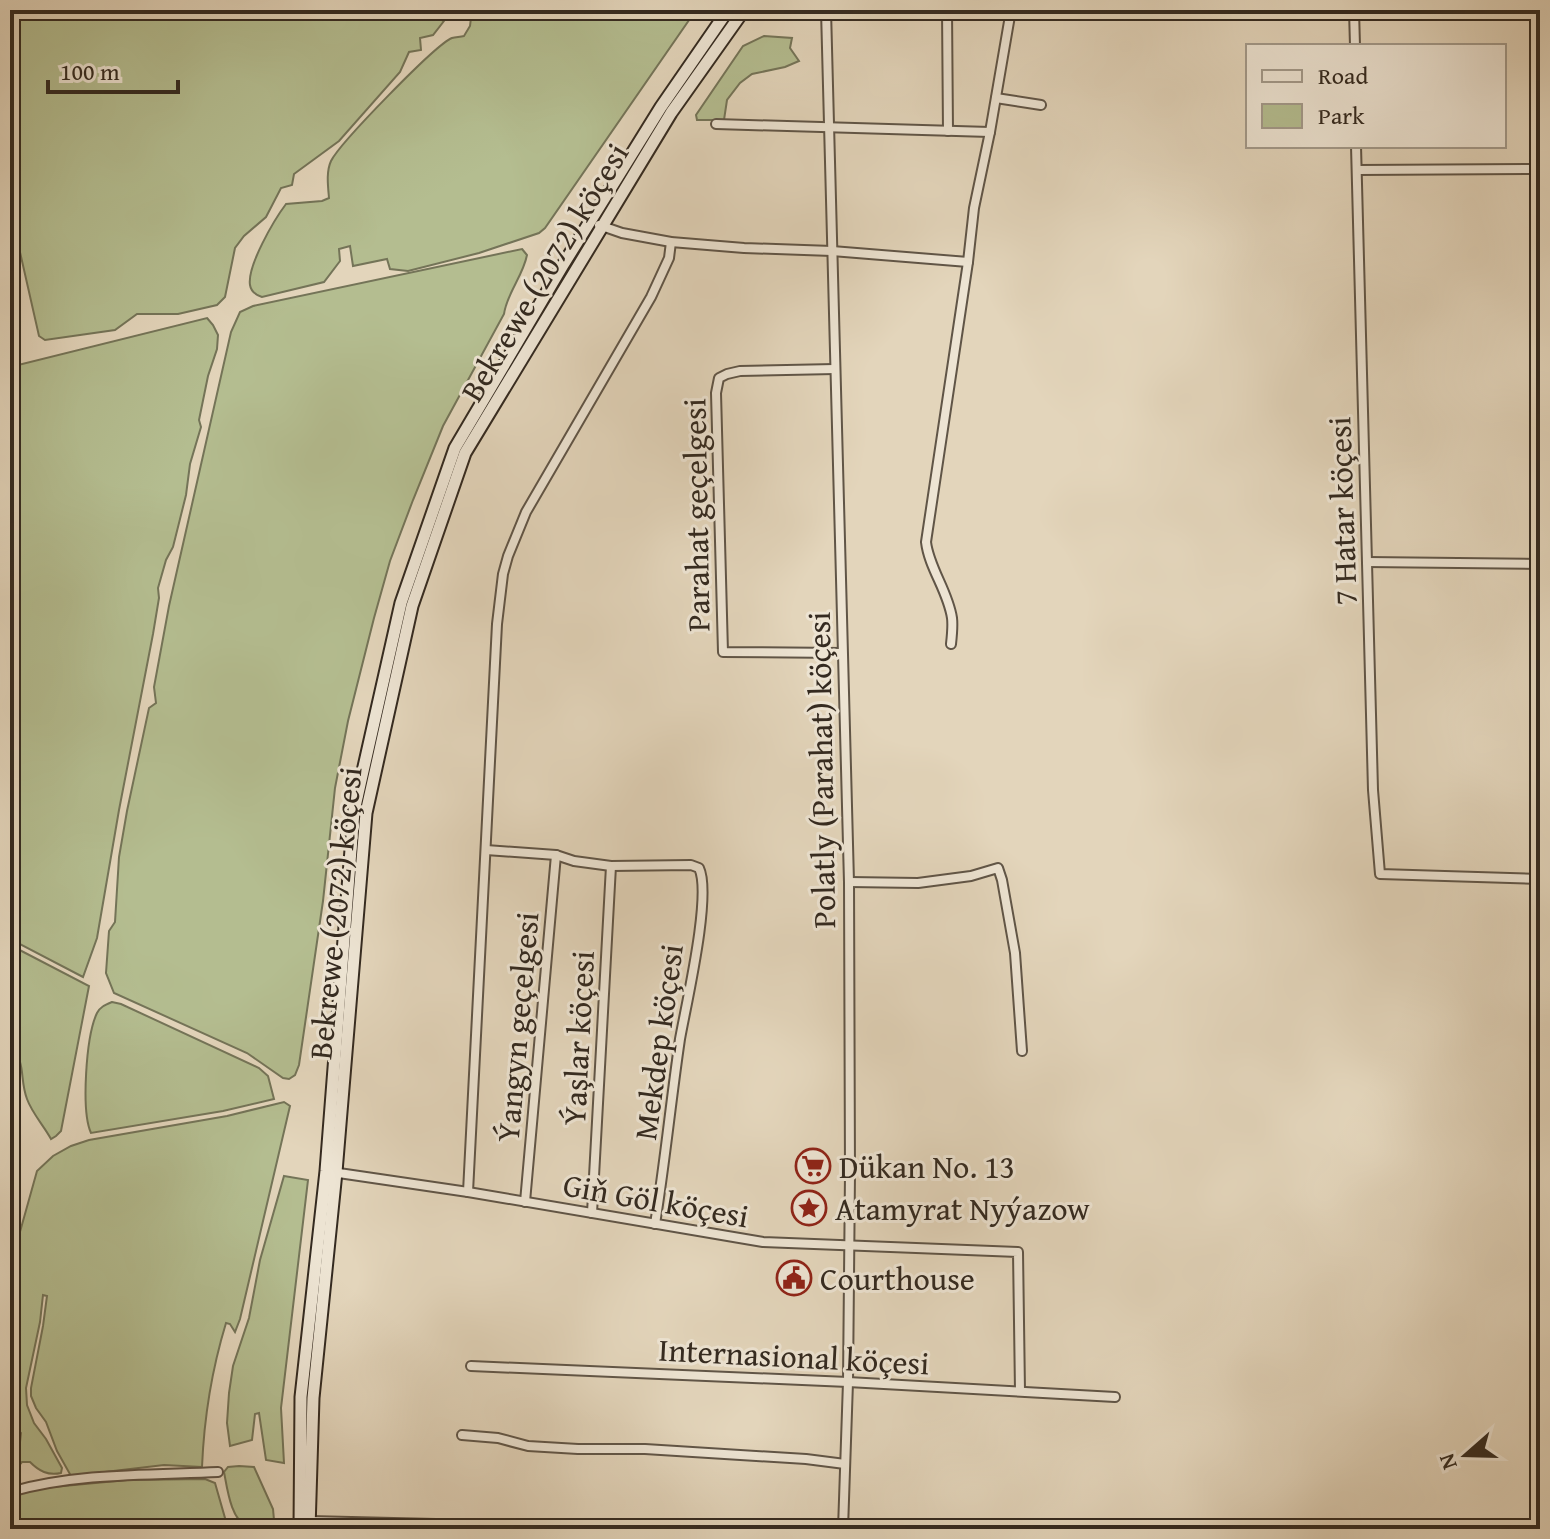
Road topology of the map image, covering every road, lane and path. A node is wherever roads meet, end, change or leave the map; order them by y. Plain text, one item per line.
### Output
1 (728, 10) edge
2 (744, 10) edge
3 (826, 10) edge
4 (947, 10) edge
5 (1011, 10) edge
6 (1354, 10) edge
7 (1355, 44) edge
8 (996, 98) junction
9 (1041, 105) dead end
10 (716, 124) dead end
11 (830, 126) junction
12 (948, 131) junction
13 (990, 132) junction
14 (1356, 148) edge
15 (1540, 169) edge
16 (1357, 170) junction
17 (591, 220) junction
18 (602, 227) junction
19 (671, 242) junction
20 (832, 251) junction
21 (968, 262) junction
22 (835, 369) junction
23 (1367, 562) junction
24 (1540, 564) edge
25 (951, 644) dead end
26 (842, 653) junction
27 (486, 850) junction
28 (556, 855) junction
29 (611, 866) junction
30 (1540, 879) edge
31 (849, 882) junction
32 (1022, 1051) dead end
33 (331, 1172) junction
34 (468, 1192) junction
35 (525, 1202) junction
36 (592, 1213) junction
37 (655, 1224) junction
38 (849, 1246) junction
39 (471, 1366) dead end
40 (848, 1382) junction
41 (1020, 1391) junction
42 (1115, 1397) dead end
43 (462, 1435) dead end
44 (845, 1464) junction
45 (218, 1472) dead end
46 (10, 1492) edge
47 (306, 1526) edge
48 (641, 1529) edge
49 (843, 1529) edge

1 - 17 main road, Bekrewe (2072) köçesi
2 - 18 main road, Bekrewe (2072) köçesi
3 - 11 street, Polatly (Parahat) köçesi
4 - 12 street
5 - 8 street
6 - 7 street
8 - 9 street
8 - 13 street
10 - 11 street
11 - 12 street
11 - 20 street, Polatly (Parahat) köçesi
12 - 13 street
13 - 21 street
14 - 16 street, 7 Hatar köçesi
15 - 16 street
16 - 23 street, 7 Hatar köçesi
17 - 18 street
17 - 33 main road, Bekrewe (2072) köçesi
18 - 19 street
18 - 33 main road, Bekrewe (2072) köçesi
19 - 20 street
19 - 27 street
20 - 21 street
20 - 22 street, Polatly (Parahat) köçesi
21 - 25 street
22 - 26 street, Polatly (Parahat) köçesi
22 - 26 street, Parahat geçelgesi
23 - 24 street
23 - 30 street, 7 Hatar köçesi
26 - 31 street, Polatly (Parahat) köçesi
27 - 28 street
27 - 34 street
28 - 29 street
28 - 35 street, Ýangyn geçelgesi
29 - 36 street, Ýaşlar köçesi
29 - 37 street, Mekdep köçesi
31 - 32 street
31 - 38 street, Polatly (Parahat) köçesi
33 - 34 street, Giň Göl köçesi
33 - 47 main road, Bekrewe (2072) köçesi
34 - 35 street, Giň Göl köçesi
35 - 36 street, Giň Göl köçesi
36 - 37 street, Giň Göl köçesi
37 - 38 street, Giň Göl köçesi
38 - 40 street, Polatly (Parahat) köçesi
38 - 41 street, Giň Göl köçesi
39 - 40 street, Internasional köçesi
40 - 41 street, Internasional köçesi
40 - 44 street, Polatly (Parahat) köçesi
41 - 42 street, Internasional köçesi
43 - 44 street
44 - 49 street, Polatly (Parahat) köçesi
45 - 46 street
47 - 48 street

